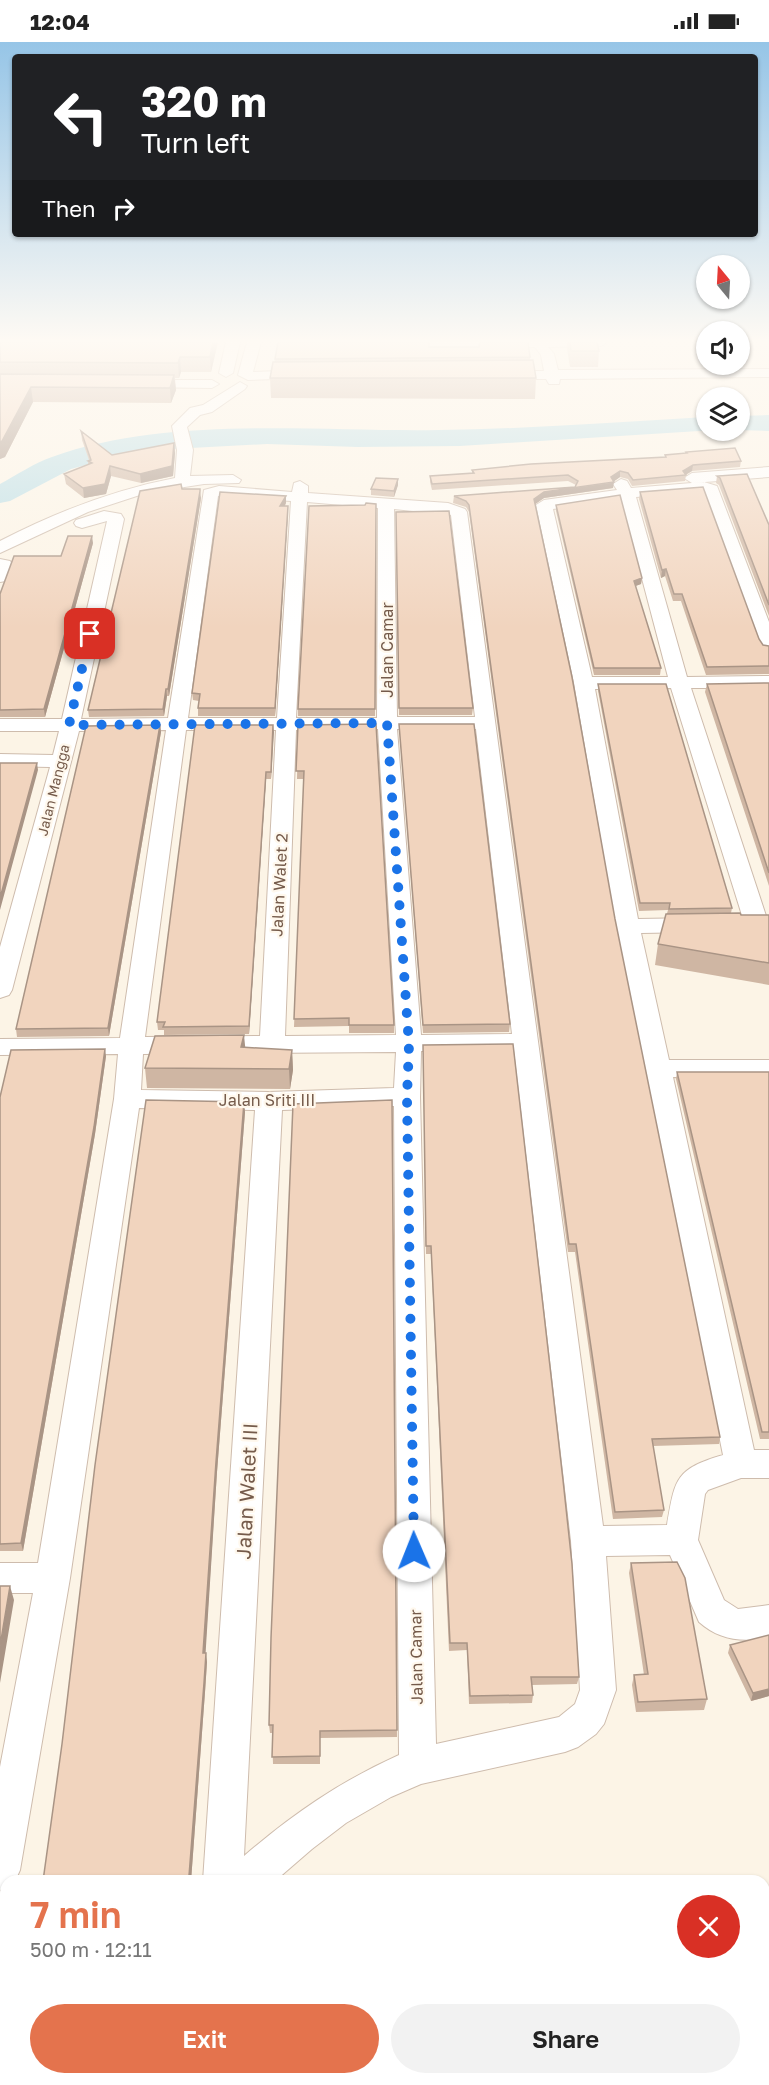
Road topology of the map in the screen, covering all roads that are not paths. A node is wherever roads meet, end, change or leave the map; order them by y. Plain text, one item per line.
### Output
1 (181, 437) edge
2 (769, 472) edge
3 (182, 481) junction
4 (624, 488) junction
5 (539, 490) edge
6 (300, 492) junction
7 (459, 496) edge
8 (386, 505) junction
9 (1, 564) edge
10 (769, 646) edge
11 (679, 682) junction
12 (769, 682) edge
13 (584, 683) junction
14 (387, 723) junction
15 (487, 723) junction
16 (178, 724) junction
17 (286, 724) junction
18 (0, 725) edge
19 (69, 725) junction
20 (0, 760) edge
21 (62, 761) junction
22 (763, 925) edge
23 (628, 926) junction
24 (0, 990) edge
25 (525, 1042) junction
26 (409, 1045) junction
27 (272, 1046) junction
28 (0, 1047) edge
29 (131, 1047) junction
30 (657, 1068) junction
31 (769, 1069) edge
32 (407, 1097) junction
33 (127, 1099) junction
34 (269, 1101) junction
35 (755, 1464) edge
36 (681, 1540) junction
37 (588, 1542) junction
38 (0, 1578) edge
39 (53, 1578) junction
40 (769, 1621) edge
41 (418, 1766) junction
42 (0, 1870) edge
43 (222, 1875) edge
44 (252, 1875) edge

1 - 3 street
2 - 4 street
3 - 6 street
3 - 9 street
4 - 5 street
4 - 10 street
4 - 11 street
4 - 13 street
6 - 7 street
6 - 8 street
6 - 16 street
6 - 17 street, Jalan Walet 2
8 - 14 street, Jalan Camar
8 - 15 street
9 - 19 street, Jalan Mangga
11 - 12 street
11 - 13 street
11 - 22 street
13 - 23 street
14 - 15 street
14 - 17 street
14 - 26 street, Jalan Camar
15 - 25 street
16 - 17 street
16 - 19 street
16 - 29 street
17 - 27 street, Jalan Walet 2
18 - 19 street
19 - 21 street, Jalan Mangga
20 - 21 street
21 - 24 street, Jalan Mangga
22 - 23 street
23 - 30 street
25 - 26 street
25 - 37 street
26 - 27 street
26 - 32 street, Jalan Camar
27 - 29 street
28 - 29 street
29 - 33 street
30 - 31 street
30 - 35 street
32 - 34 street, Jalan Sriti III
32 - 41 street, Jalan Camar
33 - 34 street, Jalan Sriti III
33 - 39 street
34 - 43 street, Jalan Walet III
35 - 36 street
36 - 37 street
36 - 40 street
37 - 41 street
38 - 39 street
39 - 42 street
41 - 44 street

